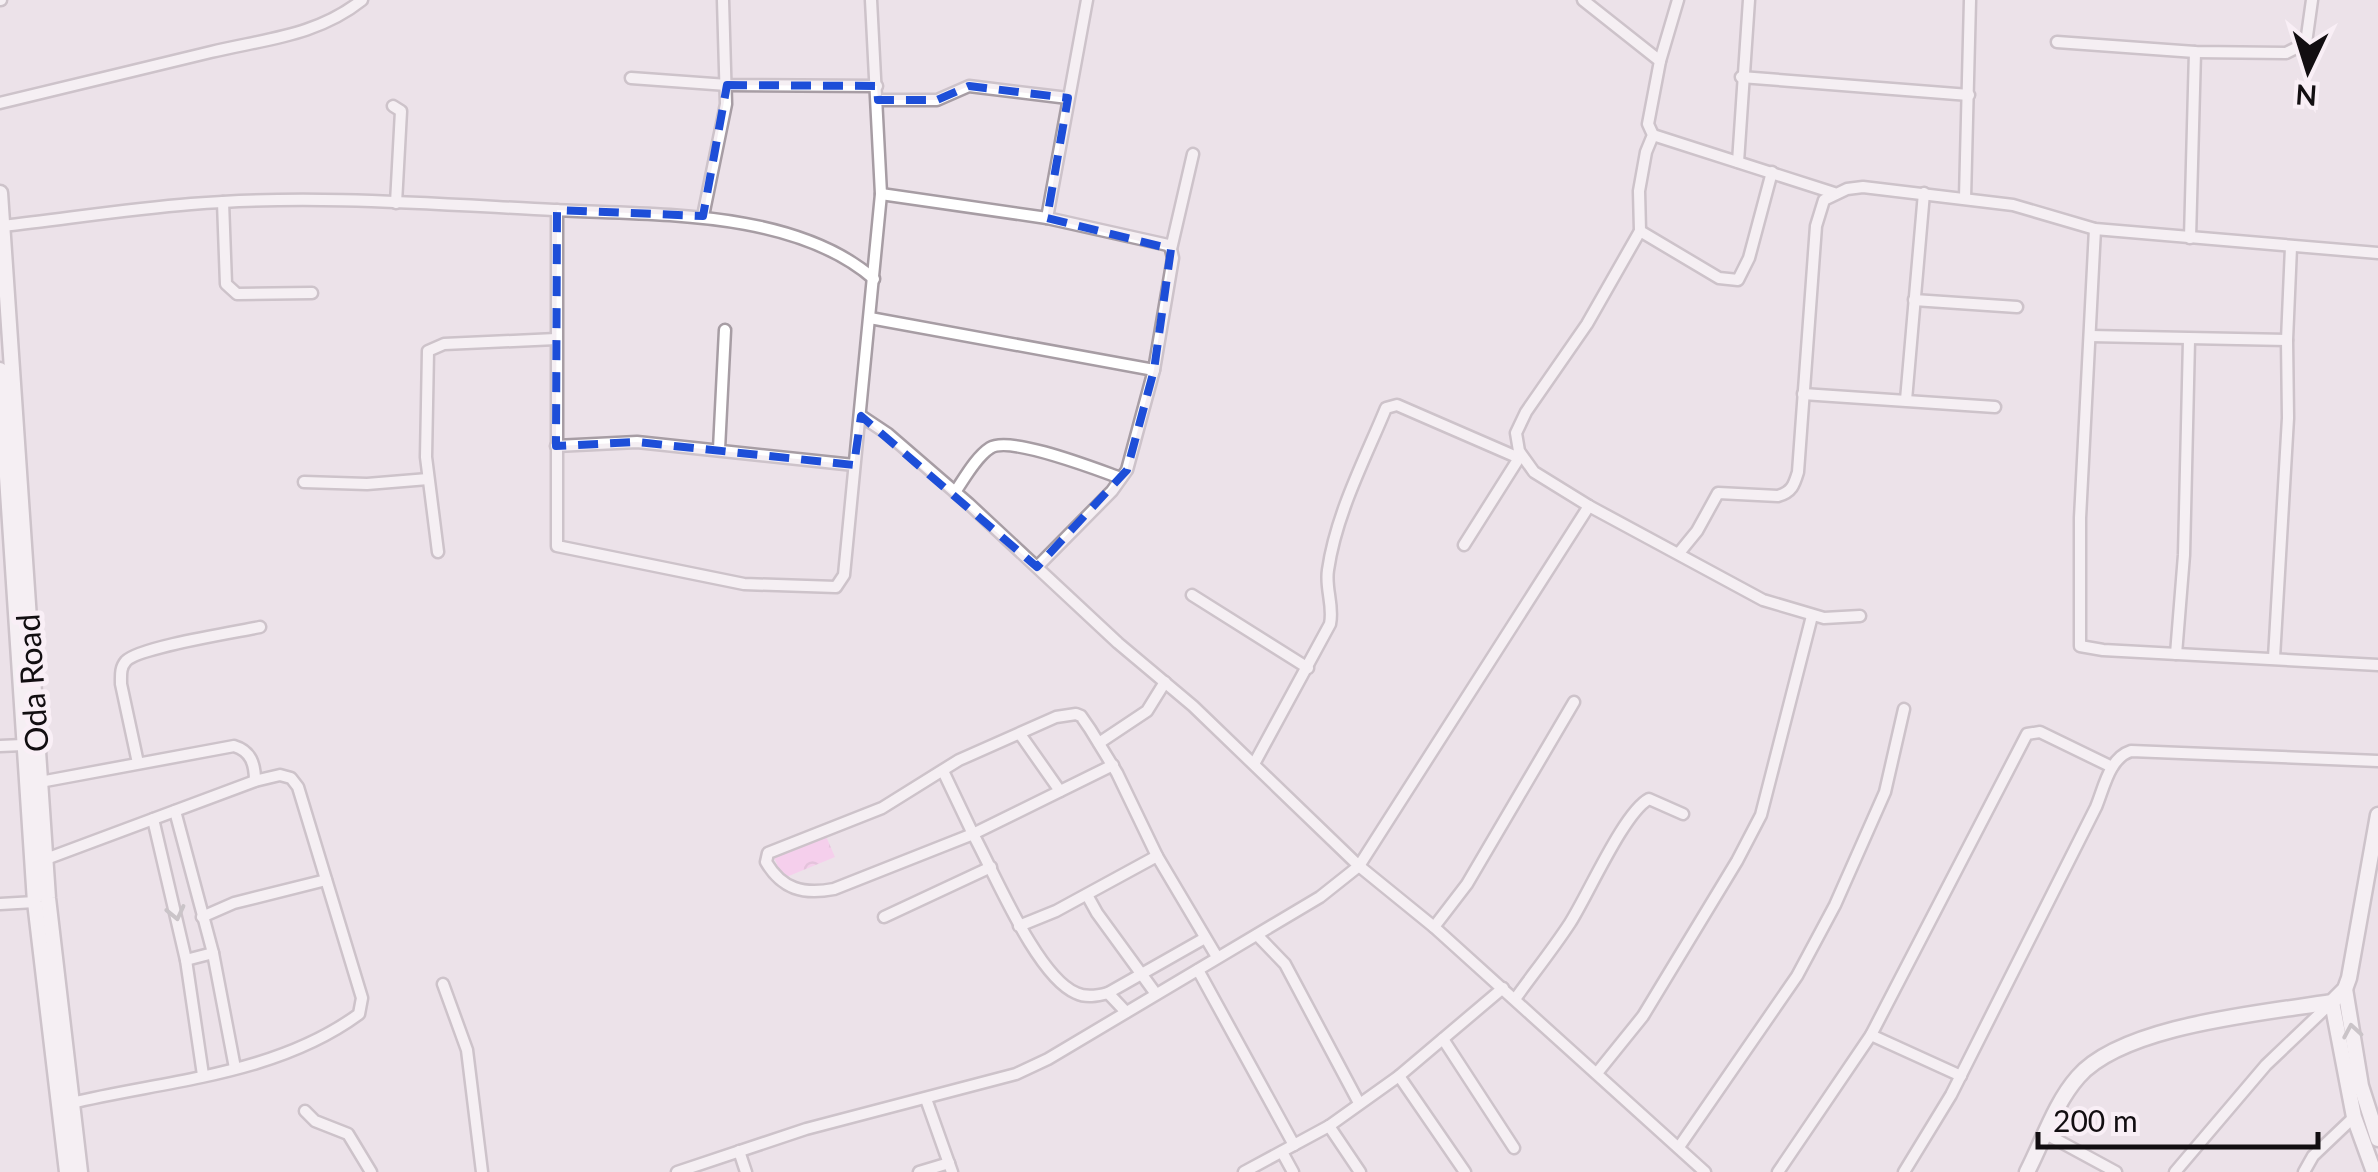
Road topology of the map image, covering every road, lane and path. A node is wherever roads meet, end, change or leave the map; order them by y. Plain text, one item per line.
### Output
1 (362, 0) edge
2 (722, 0) edge
3 (871, 0) edge
4 (1087, 0) edge
5 (1583, 0) edge
6 (1678, 0) edge
7 (1748, 0) edge
8 (1970, 0) edge
9 (2312, 0) edge
10 (2057, 42) dead end
11 (2195, 52) junction
12 (1660, 61) junction
13 (1741, 77) junction
14 (631, 78) dead end
15 (727, 84) junction
16 (877, 86) junction
17 (1968, 95) junction
18 (1068, 98) junction
19 (878, 100) junction
20 (0, 102) edge
21 (393, 106) dead end
22 (1653, 135) junction
23 (1193, 154) dead end
24 (1738, 162) junction
25 (1772, 172) junction
26 (0, 193) edge
27 (1834, 193) junction
28 (1924, 193) junction
29 (881, 194) junction
30 (1965, 198) junction
31 (223, 202) junction
32 (396, 203) junction
33 (557, 210) junction
34 (702, 216) junction
35 (1048, 218) junction
36 (3, 226) junction
37 (2094, 229) junction
38 (1640, 231) junction
39 (2190, 238) junction
40 (2292, 248) junction
41 (1172, 249) junction
42 (2378, 252) edge
43 (876, 260) junction
44 (856, 263) junction
45 (874, 278) junction
46 (312, 293) dead end
47 (1914, 300) junction
48 (2017, 307) dead end
49 (870, 318) junction
50 (725, 330) dead end
51 (2090, 336) junction
52 (556, 339) junction
53 (2189, 340) junction
54 (2286, 340) junction
55 (0, 370) edge
56 (1154, 370) junction
57 (1803, 394) junction
58 (1906, 400) junction
59 (1996, 406) dead end
60 (860, 416) junction
61 (556, 446) junction
62 (719, 449) junction
63 (1519, 455) junction
64 (854, 466) junction
65 (1121, 478) junction
66 (428, 479) junction
67 (304, 482) dead end
68 (954, 492) junction
69 (1588, 506) junction
70 (1605, 513) junction
71 (5, 516) edge
72 (1579, 522) junction
73 (1464, 546) dead end
74 (438, 552) dead end
75 (1679, 553) junction
76 (1036, 567) junction
77 (1192, 595) dead end
78 (1812, 616) junction
79 (1860, 616) dead end
80 (260, 626) dead end
81 (2176, 654) junction
82 (2274, 658) junction
83 (2378, 664) edge
84 (1308, 668) junction
85 (1165, 682) junction
86 (1574, 702) dead end
87 (1904, 709) dead end
88 (1020, 734) junction
89 (1098, 743) junction
90 (23, 745) junction
91 (0, 746) edge
92 (2378, 761) edge
93 (138, 763) junction
94 (1254, 764) junction
95 (1112, 765) junction
96 (2112, 767) junction
97 (942, 771) junction
98 (40, 782) junction
99 (255, 782) junction
100 (1060, 791) junction
101 (175, 811) junction
102 (1683, 814) dead end
103 (2378, 815) edge
104 (153, 819) junction
105 (974, 834) junction
106 (186, 852) junction
107 (1157, 856) junction
108 (164, 858) junction
109 (46, 859) junction
110 (1359, 866) junction
111 (991, 867) junction
112 (326, 880) junction
113 (1088, 894) junction
114 (2362, 900) junction
115 (35, 902) junction
116 (2378, 903) edge
117 (0, 904) edge
118 (202, 917) junction
119 (884, 917) dead end
120 (1019, 926) junction
121 (1434, 926) junction
122 (1257, 935) junction
123 (1205, 938) junction
124 (213, 953) junction
125 (1216, 958) junction
126 (186, 960) junction
127 (1198, 970) junction
128 (1142, 974) junction
129 (443, 984) dead end
130 (1502, 988) junction
131 (2344, 989) junction
132 (1108, 993) junction
133 (1156, 994) junction
134 (1515, 999) junction
135 (2332, 1002) junction
136 (1126, 1012) junction
137 (1871, 1035) junction
138 (1443, 1039) junction
139 (234, 1068) junction
140 (1598, 1073) junction
141 (204, 1075) junction
142 (1400, 1076) junction
143 (1960, 1076) junction
144 (926, 1099) junction
145 (71, 1103) junction
146 (1359, 1104) junction
147 (305, 1111) dead end
148 (2354, 1117) junction
149 (1329, 1126) junction
150 (2046, 1134) junction
151 (2378, 1139) edge
152 (1294, 1146) junction
153 (1679, 1147) junction
154 (1514, 1148) dead end
155 (739, 1151) junction
156 (1282, 1152) junction
157 (951, 1167) edge
158 (67, 1172) edge
159 (80, 1172) edge
160 (371, 1172) edge
161 (482, 1172) edge
162 (677, 1172) edge
163 (746, 1172) edge
164 (919, 1172) edge
165 (1244, 1172) edge
166 (1293, 1172) edge
167 (1360, 1172) edge
168 (1464, 1172) edge
169 (1705, 1172) edge
170 (1778, 1172) edge
171 (1904, 1172) edge
172 (2027, 1172) edge
173 (2116, 1172) edge
174 (2175, 1172) edge
175 (2304, 1172) edge
176 (2374, 1172) edge

1 - 20 street
2 - 15 street
3 - 16 street
4 - 18 street
5 - 12 street
6 - 12 street
7 - 13 street
8 - 17 street
9 - 11 street
10 - 11 street
11 - 39 street
12 - 22 street
13 - 17 street
13 - 24 street
14 - 15 street
15 - 16 street
15 - 34 street
16 - 19 street
17 - 30 street
18 - 19 street
18 - 35 street
19 - 29 street
21 - 32 street
22 - 24 street
22 - 38 street
23 - 41 street
24 - 25 street
25 - 27 street
25 - 38 street
26 - 36 street, Oda Road
27 - 28 street
27 - 57 street
28 - 30 street
28 - 47 street
29 - 35 street
29 - 43 street
30 - 37 street
31 - 32 street
31 - 36 street
31 - 46 street
32 - 33 street
33 - 34 street
33 - 52 street
34 - 44 street
35 - 41 street
36 - 98 street, Oda Road
37 - 39 street
37 - 51 street
38 - 63 street
39 - 40 street
40 - 42 street
40 - 54 street
41 - 56 street
43 - 44 street
43 - 45 street
44 - 45 street
45 - 49 street
47 - 48 street
47 - 58 street
49 - 56 street
49 - 60 street
50 - 62 street
51 - 53 street
51 - 81 street
52 - 61 street
52 - 66 street
53 - 54 street
53 - 81 street
54 - 82 street
55 - 71 street, Oda Road
56 - 65 street
57 - 58 street
57 - 75 street
58 - 59 street
60 - 64 street
60 - 68 street
61 - 62 street
61 - 64 street
62 - 64 street
63 - 69 street
63 - 73 street
63 - 84 street
65 - 68 street
65 - 76 street
66 - 67 street
66 - 74 street
68 - 76 street
69 - 70 street
69 - 72 street
70 - 72 street
70 - 75 street
71 - 90 street, Oda Road
72 - 110 street
75 - 78 street
76 - 85 street
77 - 84 street
78 - 79 street
78 - 140 street
80 - 93 street
81 - 82 street
82 - 83 street
84 - 94 street
85 - 89 street
85 - 94 street
86 - 121 street
87 - 153 street
88 - 89 street
88 - 97 street
88 - 100 street
89 - 95 street
90 - 91 street
90 - 115 street, Oda Road
92 - 96 street
93 - 98 street
93 - 99 street
94 - 110 street
95 - 100 street
95 - 107 street
96 - 137 street
96 - 143 street
97 - 105 street
97 - 105 street
98 - 109 street, Oda Road
99 - 101 street
99 - 112 street
100 - 105 street
101 - 104 street
101 - 106 street
102 - 134 street
103 - 114 street
104 - 108 street
104 - 109 street
105 - 111 street
106 - 108 street
106 - 118 street
107 - 113 street
107 - 123 street
108 -> 126 street
109 - 145 street, Oda Road
110 - 121 street
110 - 122 street
111 - 119 street
111 - 120 street
112 - 118 street
112 - 139 street
113 - 120 street
113 - 128 street
114 - 116 street
114 - 131 street
115 - 117 street
115 - 158 street, Oda Road
118 - 124 street
120 - 132 street
121 - 130 street
122 - 125 street
122 - 146 street
123 - 125 street
123 - 128 street
124 - 126 street
124 - 139 street
125 - 127 street
126 - 141 street
127 - 133 street
127 - 152 street
128 - 132 street
128 - 133 street
129 - 161 street
130 - 134 street
130 - 138 street
131 - 135 street
151 -> 131 street
132 - 136 street
133 - 136 street
134 - 140 street
135 - 148 street
135 - 150 street
135 - 174 street
136 - 144 street
137 - 143 street
137 - 170 street
138 - 142 street
138 - 154 street
139 - 141 street
140 - 153 street
141 - 145 street
142 - 146 street
142 - 168 street
143 - 171 street
144 - 155 street
144 - 157 street
145 - 159 street, Oda Road
146 - 149 street
147 - 160 street
148 - 175 street
148 - 176 street
149 - 152 street
149 - 167 street
150 - 172 street
150 - 173 street
152 - 156 street
153 - 169 street
155 - 162 street
155 - 163 street
156 - 165 street
156 - 166 street
157 - 164 street

